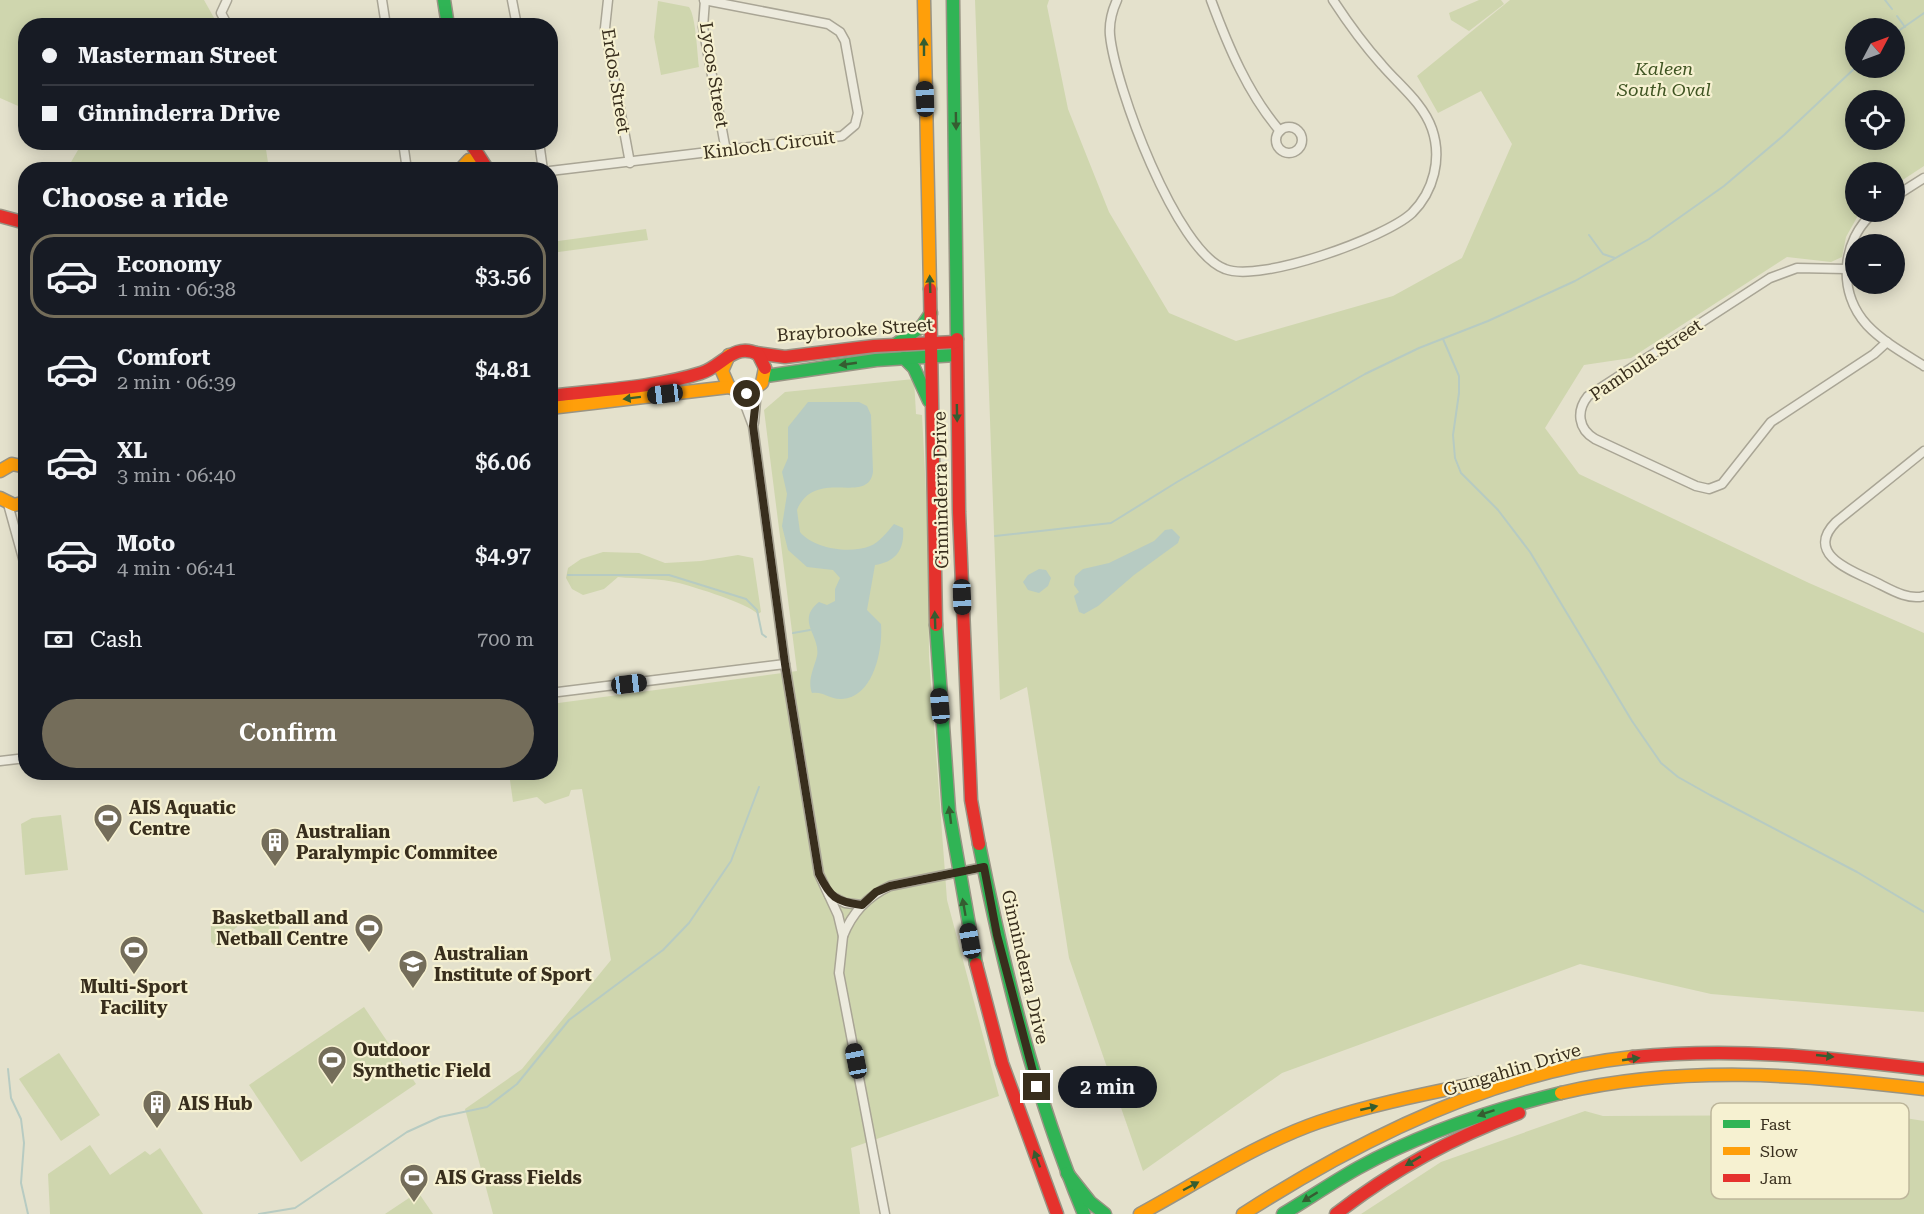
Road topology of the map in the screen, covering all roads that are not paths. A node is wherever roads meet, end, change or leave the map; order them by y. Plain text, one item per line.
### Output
1 (227, 0) edge
2 (382, 0) edge
3 (444, 0) edge
4 (512, 0) edge
5 (608, 0) edge
6 (704, 0) edge
7 (924, 0) edge
8 (953, 0) edge
9 (1117, 0) edge
10 (1211, 0) edge
11 (1333, 0) edge
12 (224, 18) edge
13 (385, 18) edge
14 (447, 18) edge
15 (515, 18) edge
16 (1280, 131) dead end
17 (726, 151) junction
18 (630, 163) junction
19 (558, 170) edge
20 (1924, 178) edge
21 (1905, 190) edge
22 (0, 216) edge
23 (18, 221) edge
24 (1866, 222) edge
25 (1856, 234) edge
26 (1845, 269) edge
27 (1851, 294) edge
28 (931, 313) junction
29 (1887, 342) junction
30 (895, 345) junction
31 (956, 348) junction
32 (931, 349) junction
33 (756, 353) junction
34 (729, 356) junction
35 (904, 358) junction
36 (1924, 366) edge
37 (766, 376) junction
38 (729, 387) junction
39 (757, 390) junction
40 (741, 394) junction
41 (558, 395) edge
42 (932, 405) junction
43 (558, 407) edge
44 (753, 426) junction
45 (1924, 451) edge
46 (18, 465) edge
47 (0, 471) edge
48 (4, 501) edge
49 (18, 544) edge
50 (1924, 596) edge
51 (785, 664) junction
52 (558, 692) edge
53 (18, 759) edge
54 (0, 761) edge
55 (984, 867) junction
56 (958, 872) junction
57 (829, 894) junction
58 (862, 905) junction
59 (843, 936) junction
60 (1573, 1067) junction
61 (1924, 1069) edge
62 (1645, 1078) junction
63 (1924, 1089) edge
64 (1066, 1173) junction
65 (885, 1214) edge
66 (1057, 1214) edge
67 (1084, 1214) edge
68 (1105, 1214) edge
69 (1140, 1214) edge
70 (1243, 1214) edge
71 (1283, 1214) edge
72 (1336, 1214) edge

1 - 12 street
2 - 13 street
3 - 14 main road
4 - 15 street
5 - 18 street, Erdos Street
6 - 17 street, Lycos Street
6 - 17 street, Kinloch Circuit
28 -> 7 main road, Ginninderra Drive
8 -> 31 main road, Ginninderra Drive
9 - 11 street
10 - 16 street
17 - 18 street, Kinloch Circuit
18 - 19 street, Kinloch Circuit
20 - 21 street
22 - 23 main road
24 - 25 street
26 - 29 street, Pambula Street
27 - 29 street
28 - 30 main road
28 - 32 main road, Ginninderra Drive
29 - 36 street
30 - 32 main road, Braybrooke Street
30 - 33 main road, Braybrooke Street
31 - 32 main road, Braybrooke Street
31 -> 55 main road, Ginninderra Drive
32 - 35 main road, Braybrooke Street
32 - 42 main road, Ginninderra Drive
33 - 34 main road
33 - 37 main road
34 - 38 main road
34 - 41 main road
35 -> 37 main road, Braybrooke Street
35 - 42 main road
37 - 39 main road
38 - 40 main road
38 -> 43 main road
39 - 40 main road
39 - 44 street
40 - 44 street
56 -> 42 main road, Ginninderra Drive
44 - 51 street
45 - 50 street
46 - 47 main road
48 - 49 street
51 - 52 street
51 - 57 street
53 - 54 street
55 - 56 street
55 - 64 main road, Ginninderra Drive
56 - 58 street
66 -> 56 main road, Ginninderra Drive
57 - 58 street
57 - 59 street
58 - 59 street
59 - 65 street
60 -> 61 main road, Gungahlin Drive
69 -> 60 main road
60 - 70 main road, Gungahlin Drive
62 - 63 main road, Gungahlin Drive
62 -> 71 main road, Gungahlin Drive
62 -> 72 main road
64 - 67 main road, Ginninderra Drive
64 - 68 main road

